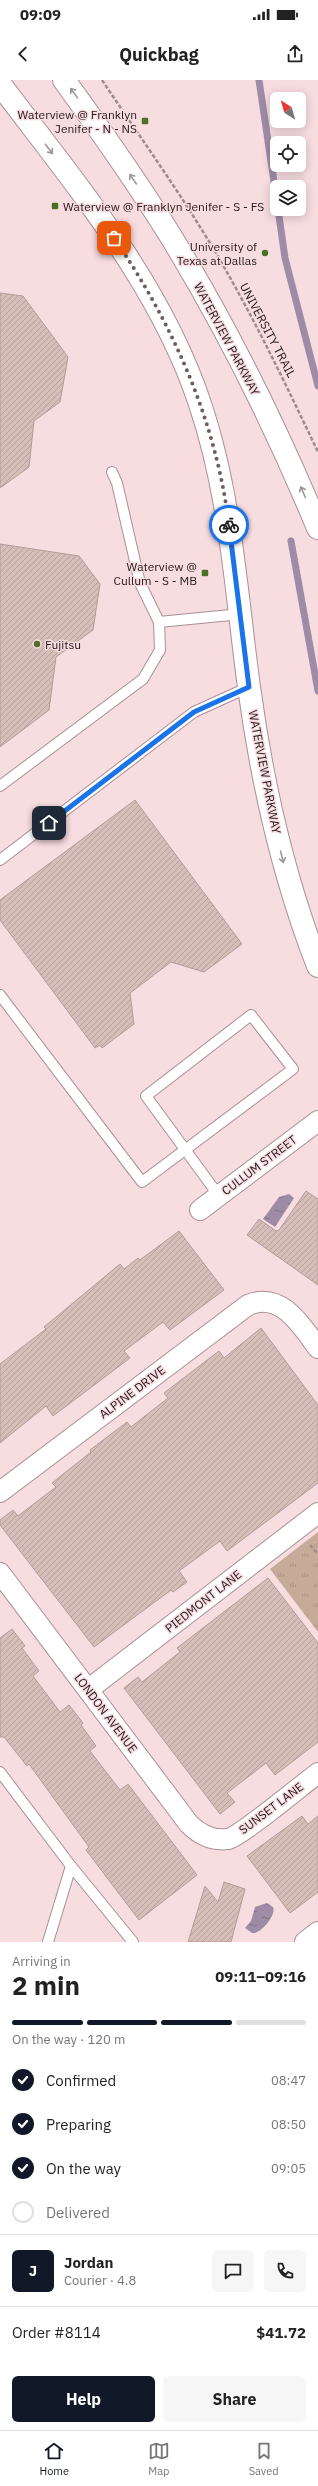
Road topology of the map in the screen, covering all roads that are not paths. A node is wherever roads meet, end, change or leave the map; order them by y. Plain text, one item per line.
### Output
1 (64, 80) edge
2 (0, 84) edge
3 (112, 472) dead end
4 (318, 528) edge
5 (241, 614) junction
6 (158, 622) junction
7 (249, 687) junction
8 (0, 786) edge
9 (0, 860) edge
10 (318, 966) edge
11 (0, 995) edge
12 (318, 1121) edge
13 (185, 1150) junction
14 (218, 1196) junction
15 (200, 1210) dead end
16 (318, 1348) edge
17 (0, 1492) edge
18 (318, 1513) edge
19 (0, 1573) edge
20 (88, 1689) junction
21 (0, 1772) edge
22 (318, 1773) edge
23 (221, 1839) joint
24 (71, 1866) junction
25 (318, 1932) edge
26 (48, 1942) edge
27 (133, 1942) edge
28 (305, 1942) edge

4 -> 1 main road, WATERVIEW PARKWAY
2 -> 5 main road, WATERVIEW PARKWAY
3 - 6 lane
5 - 6 lane
5 - 7 main road, WATERVIEW PARKWAY
6 - 8 lane
7 - 9 lane
7 -> 10 main road, WATERVIEW PARKWAY
11 - 13 lane
12 - 14 street, CULLUM STREET
13 - 13 lane
13 - 14 lane
14 - 15 street, CULLUM STREET
16 - 17 street, ALPINE DRIVE
18 - 20 street, PIEDMONT LANE
19 - 20 street, LONDON AVENUE
20 - 23 street, LONDON AVENUE
21 - 24 lane
22 - 23 street, SUNSET LANE
24 - 26 lane
24 - 27 lane
25 - 28 street

